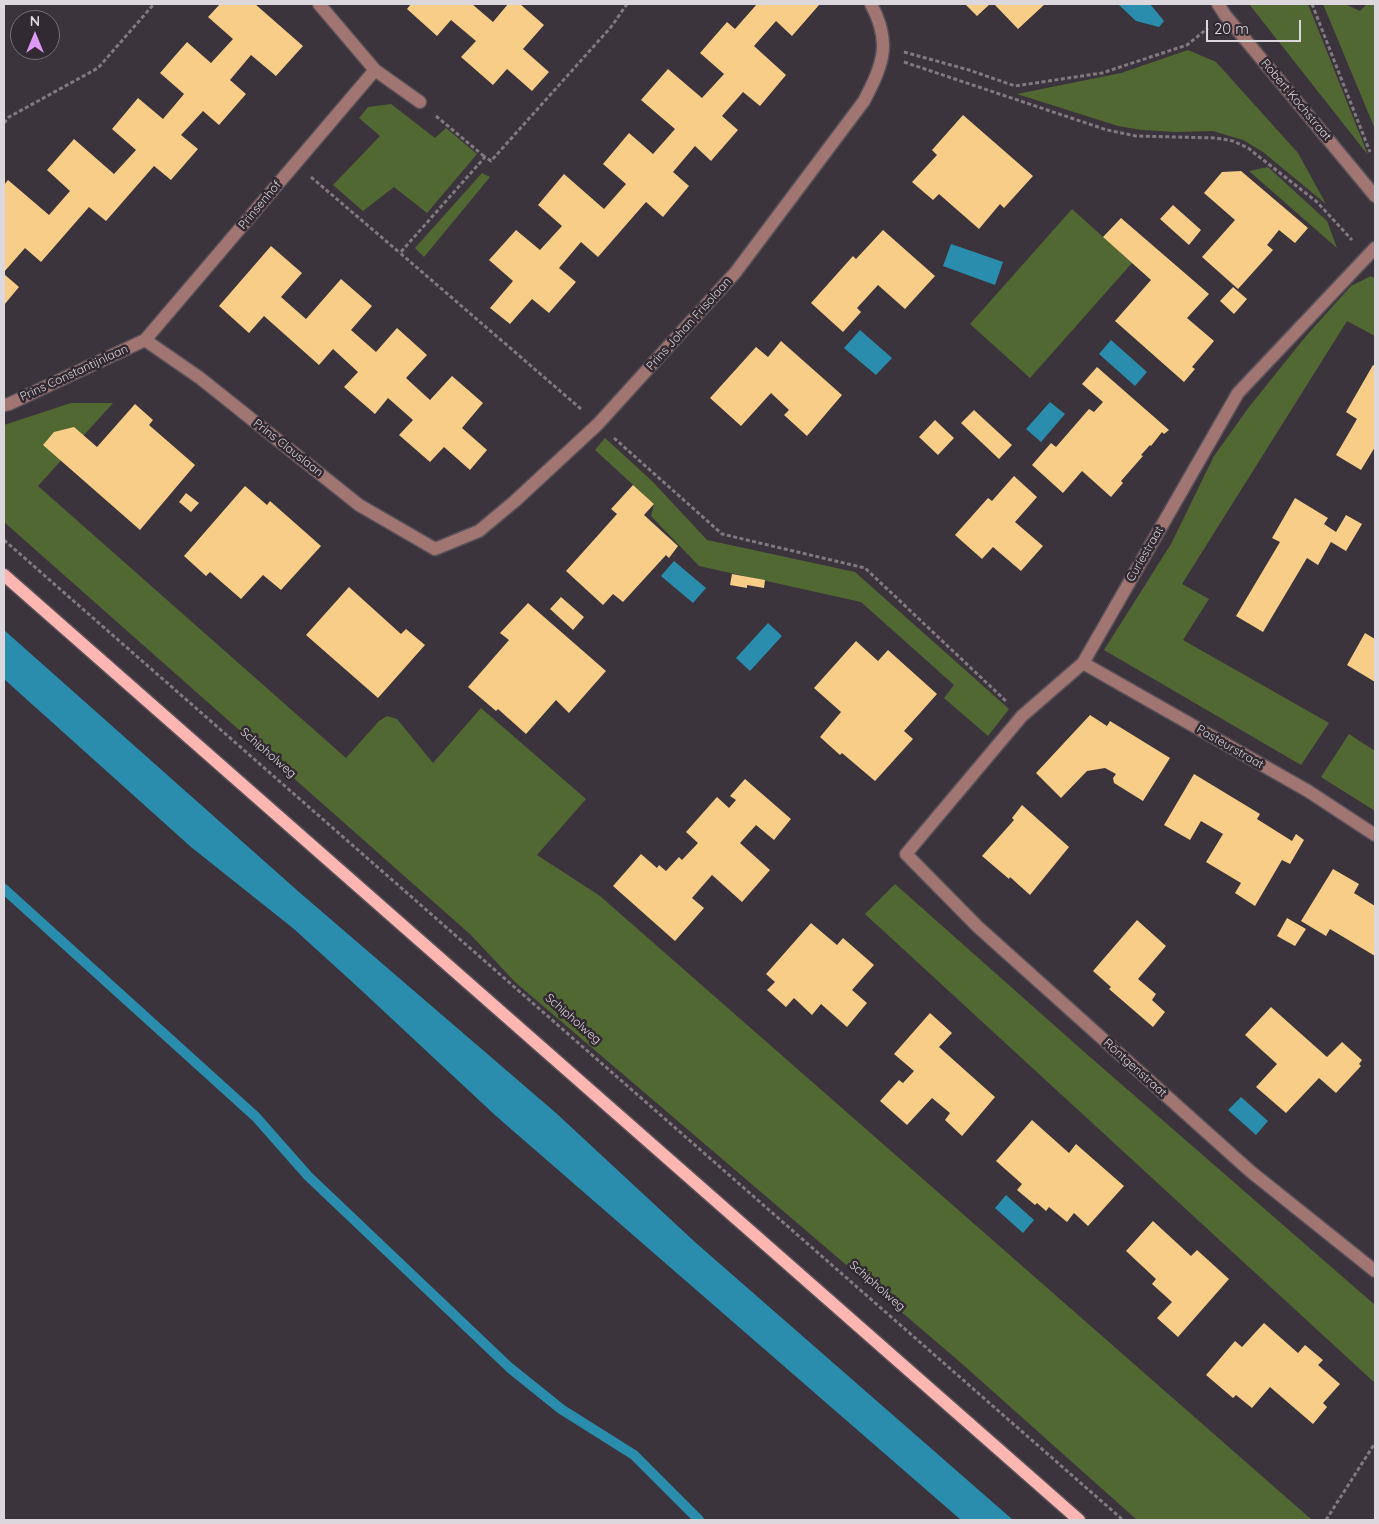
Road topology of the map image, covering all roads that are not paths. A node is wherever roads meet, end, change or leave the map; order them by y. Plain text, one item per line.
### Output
1 (318, 4) edge
2 (871, 4) edge
3 (1221, 9) edge
4 (375, 70) junction
5 (420, 102) road end
6 (1375, 196) edge
7 (1371, 252) edge
8 (145, 340) junction
9 (4, 405) edge
10 (435, 549) joint
11 (4, 575) edge
12 (1083, 663) junction
13 (1375, 835) edge
14 (906, 854) joint
15 (1375, 1271) edge
16 (1079, 1520) edge

1 - 4 street
2 - 10 street, Prins Johan Frisolaan
3 - 6 street, Robert Kochstraat
4 - 5 street
4 - 8 street, Prinsenhof
7 - 12 street, Curiestraat
8 - 9 street, Prins Constantijnlaan
8 - 10 street, Prins Clauslaan
11 - 16 main road
12 - 13 street, Pasteurstraat
12 - 14 street, Curiestraat
14 - 15 street, Röntgenstraat

